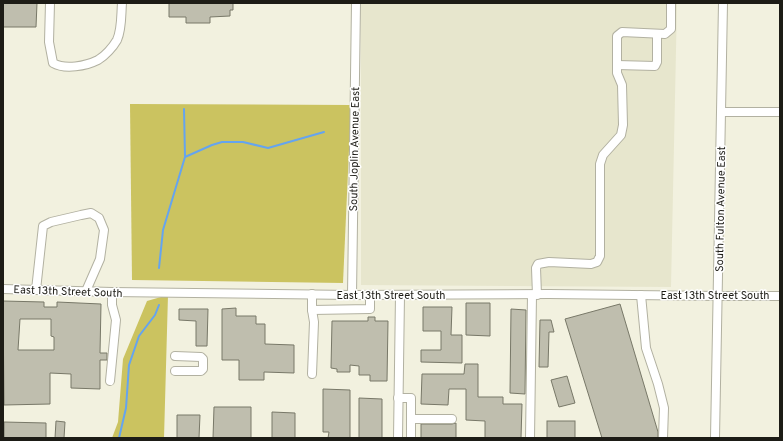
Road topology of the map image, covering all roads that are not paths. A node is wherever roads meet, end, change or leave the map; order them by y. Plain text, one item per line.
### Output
1 (50, 3) edge
2 (122, 3) edge
3 (356, 3) edge
4 (672, 3) edge
5 (723, 3) edge
6 (658, 34) junction
7 (617, 65) junction
8 (722, 112) junction
9 (780, 112) edge
10 (3, 289) edge
11 (36, 290) junction
12 (86, 291) junction
13 (112, 292) junction
14 (312, 294) junction
15 (352, 295) junction
16 (370, 295) junction
17 (400, 295) junction
18 (535, 295) junction
19 (641, 295) junction
20 (718, 296) junction
21 (780, 296) edge
22 (312, 310) junction
23 (175, 356) dead end
24 (175, 371) dead end
25 (312, 374) dead end
26 (110, 381) dead end
27 (398, 398) junction
28 (411, 419) junction
29 (452, 419) dead end
30 (398, 438) edge
31 (411, 438) edge
32 (530, 438) edge
33 (663, 438) edge
34 (715, 438) edge

1 - 2 street
3 - 15 street, South Joplin Avenue East
4 - 6 street
5 - 8 street, South Fulton Avenue East
6 - 7 street
6 - 7 street
7 - 18 street
8 - 9 street
8 - 20 street, South Fulton Avenue East
10 - 11 street, East 13th Street South
11 - 12 street, East 13th Street South
11 - 12 street
12 - 13 street, East 13th Street South
13 - 14 street, East 13th Street South
13 - 26 street
14 - 15 street, East 13th Street South
14 - 22 street
15 - 16 street, East 13th Street South
16 - 17 street, East 13th Street South
16 - 22 street
17 - 18 street, East 13th Street South
17 - 27 street
18 - 19 street, East 13th Street South
18 - 32 street
19 - 20 street, East 13th Street South
19 - 33 street
20 - 21 street, East 13th Street South
20 - 34 street, South Fulton Avenue East
22 - 25 street
23 - 24 street
27 - 28 street
27 - 30 street
28 - 29 street
28 - 31 street

